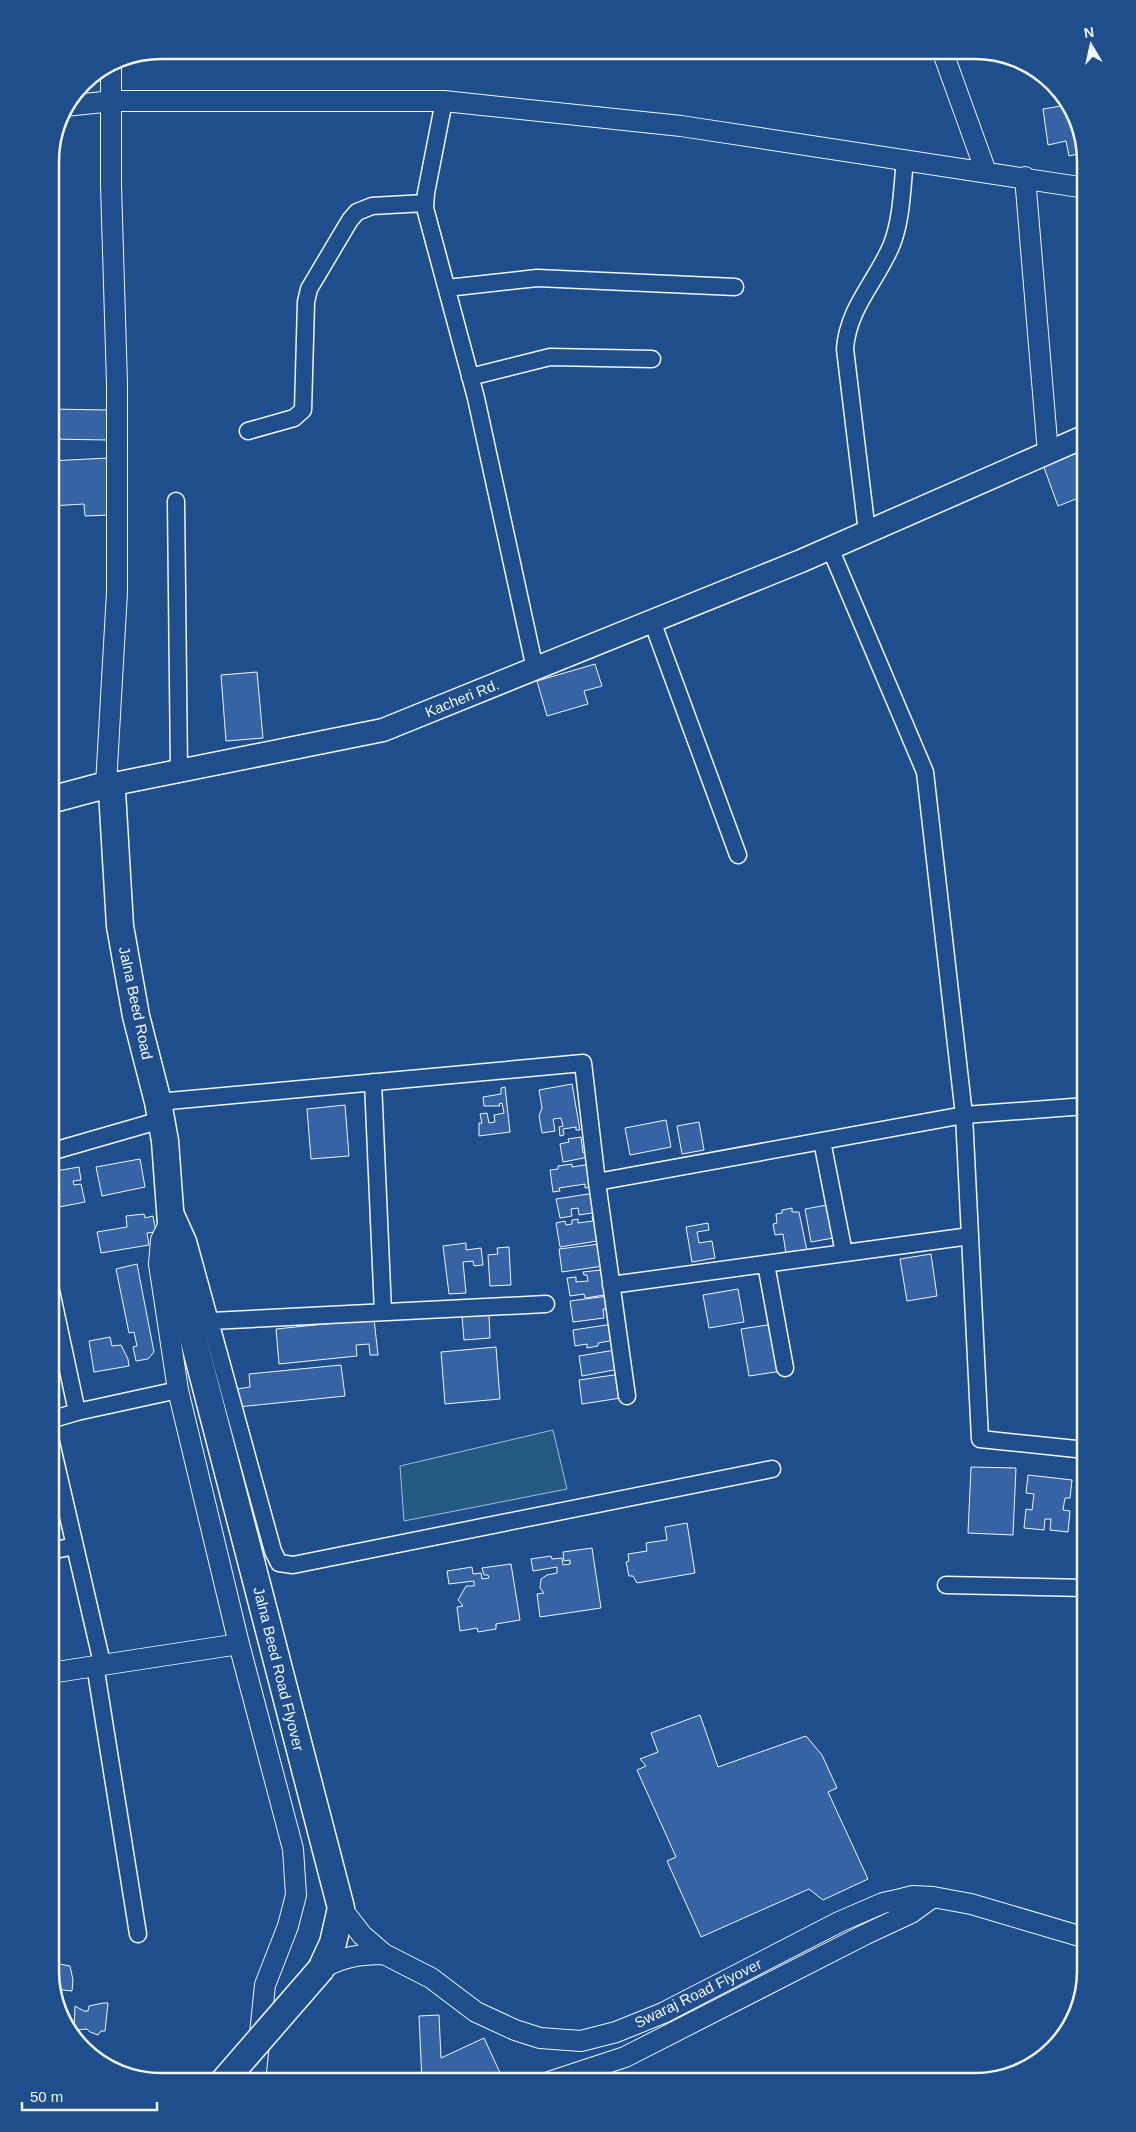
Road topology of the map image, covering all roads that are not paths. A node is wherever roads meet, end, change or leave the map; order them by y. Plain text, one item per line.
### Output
1 (945, 59) edge
2 (111, 72) edge
3 (113, 101) junction
4 (444, 101) junction
5 (75, 105) edge
6 (905, 160) junction
7 (986, 172) junction
8 (1025, 178) junction
9 (1077, 187) edge
10 (425, 203) junction
11 (735, 287) dead end
12 (447, 288) junction
13 (652, 359) dead end
14 (470, 377) junction
15 (248, 431) dead end
16 (1077, 440) edge
17 (1048, 453) junction
18 (176, 501) dead end
19 (868, 532) junction
20 (830, 548) junction
21 (652, 621) junction
22 (535, 668) junction
23 (179, 771) junction
24 (107, 785) junction
25 (59, 798) edge
26 (738, 855) dead end
27 (373, 1082) junction
28 (1077, 1107) edge
29 (159, 1111) junction
30 (964, 1115) junction
31 (822, 1141) junction
32 (59, 1149) edge
33 (597, 1182) junction
34 (170, 1210) junction
35 (970, 1236) junction
36 (844, 1253) junction
37 (766, 1264) junction
38 (611, 1285) junction
39 (546, 1304) dead end
40 (383, 1312) junction
41 (210, 1321) junction
42 (59, 1328) edge
43 (784, 1368) dead end
44 (178, 1390) junction
45 (627, 1396) dead end
46 (77, 1412) junction
47 (59, 1417) edge
48 (1077, 1449) edge
49 (772, 1469) dead end
50 (59, 1477) edge
51 (75, 1546) junction
52 (59, 1549) edge
53 (946, 1585) dead end
54 (1077, 1588) edge
55 (239, 1644) junction
56 (99, 1664) junction
57 (59, 1671) edge
58 (933, 1897) junction
59 (341, 1908) junction
60 (138, 1934) dead end
61 (1077, 1935) edge
62 (384, 1954) junction
63 (321, 1969) junction
64 (231, 2073) edge
65 (256, 2073) edge
66 (576, 2073) edge

1 - 7 street
2 - 3 street
3 - 4 street
3 - 5 street
3 - 24 street
4 - 6 street
4 - 10 street
6 - 7 street
6 - 19 street
7 - 8 street
8 - 9 street
8 - 17 street
10 - 12 street
10 - 15 street
11 - 12 street
12 - 14 street
13 - 14 street
14 - 22 street
16 - 17 main road, Kacheri Rd.
17 - 19 main road, Kacheri Rd.
18 - 23 street
19 - 20 main road, Kacheri Rd.
20 - 21 main road, Kacheri Rd.
20 - 30 street
21 - 22 main road, Kacheri Rd.
21 - 26 street
22 - 23 main road, Kacheri Rd.
23 - 24 main road, Kacheri Rd.
24 - 25 main road
24 - 29 main road, Jalna Beed Road
27 - 29 street
27 - 33 street
27 - 40 street
28 - 30 street
29 - 32 street
29 - 34 main road, Jalna Beed Road
30 - 31 street
30 - 35 street
31 - 33 street
31 - 36 street
33 - 38 street
34 - 41 street
34 - 44 street
34 - 59 main road, Jalna Beed Road Flyover
35 - 36 street
35 - 48 street
36 - 37 street
37 - 38 street
37 - 43 street
38 - 45 street
39 - 40 street
40 - 41 street
41 - 49 street
42 - 46 street
44 - 46 street
44 - 55 street
46 - 47 street
50 - 51 street
51 - 52 street
51 - 56 street
53 - 54 street
55 - 56 street
55 - 65 street
56 - 57 street
56 - 60 street
58 - 61 street, Swaraj Road Flyover
58 - 62 street, Swaraj Road Flyover
58 - 66 street
59 - 62 street, Swaraj Road Flyover
59 - 63 main road, Jalna Beed Road Flyover
62 - 63 street
63 - 64 main road, Jalna Beed Road Flyover, bridge

